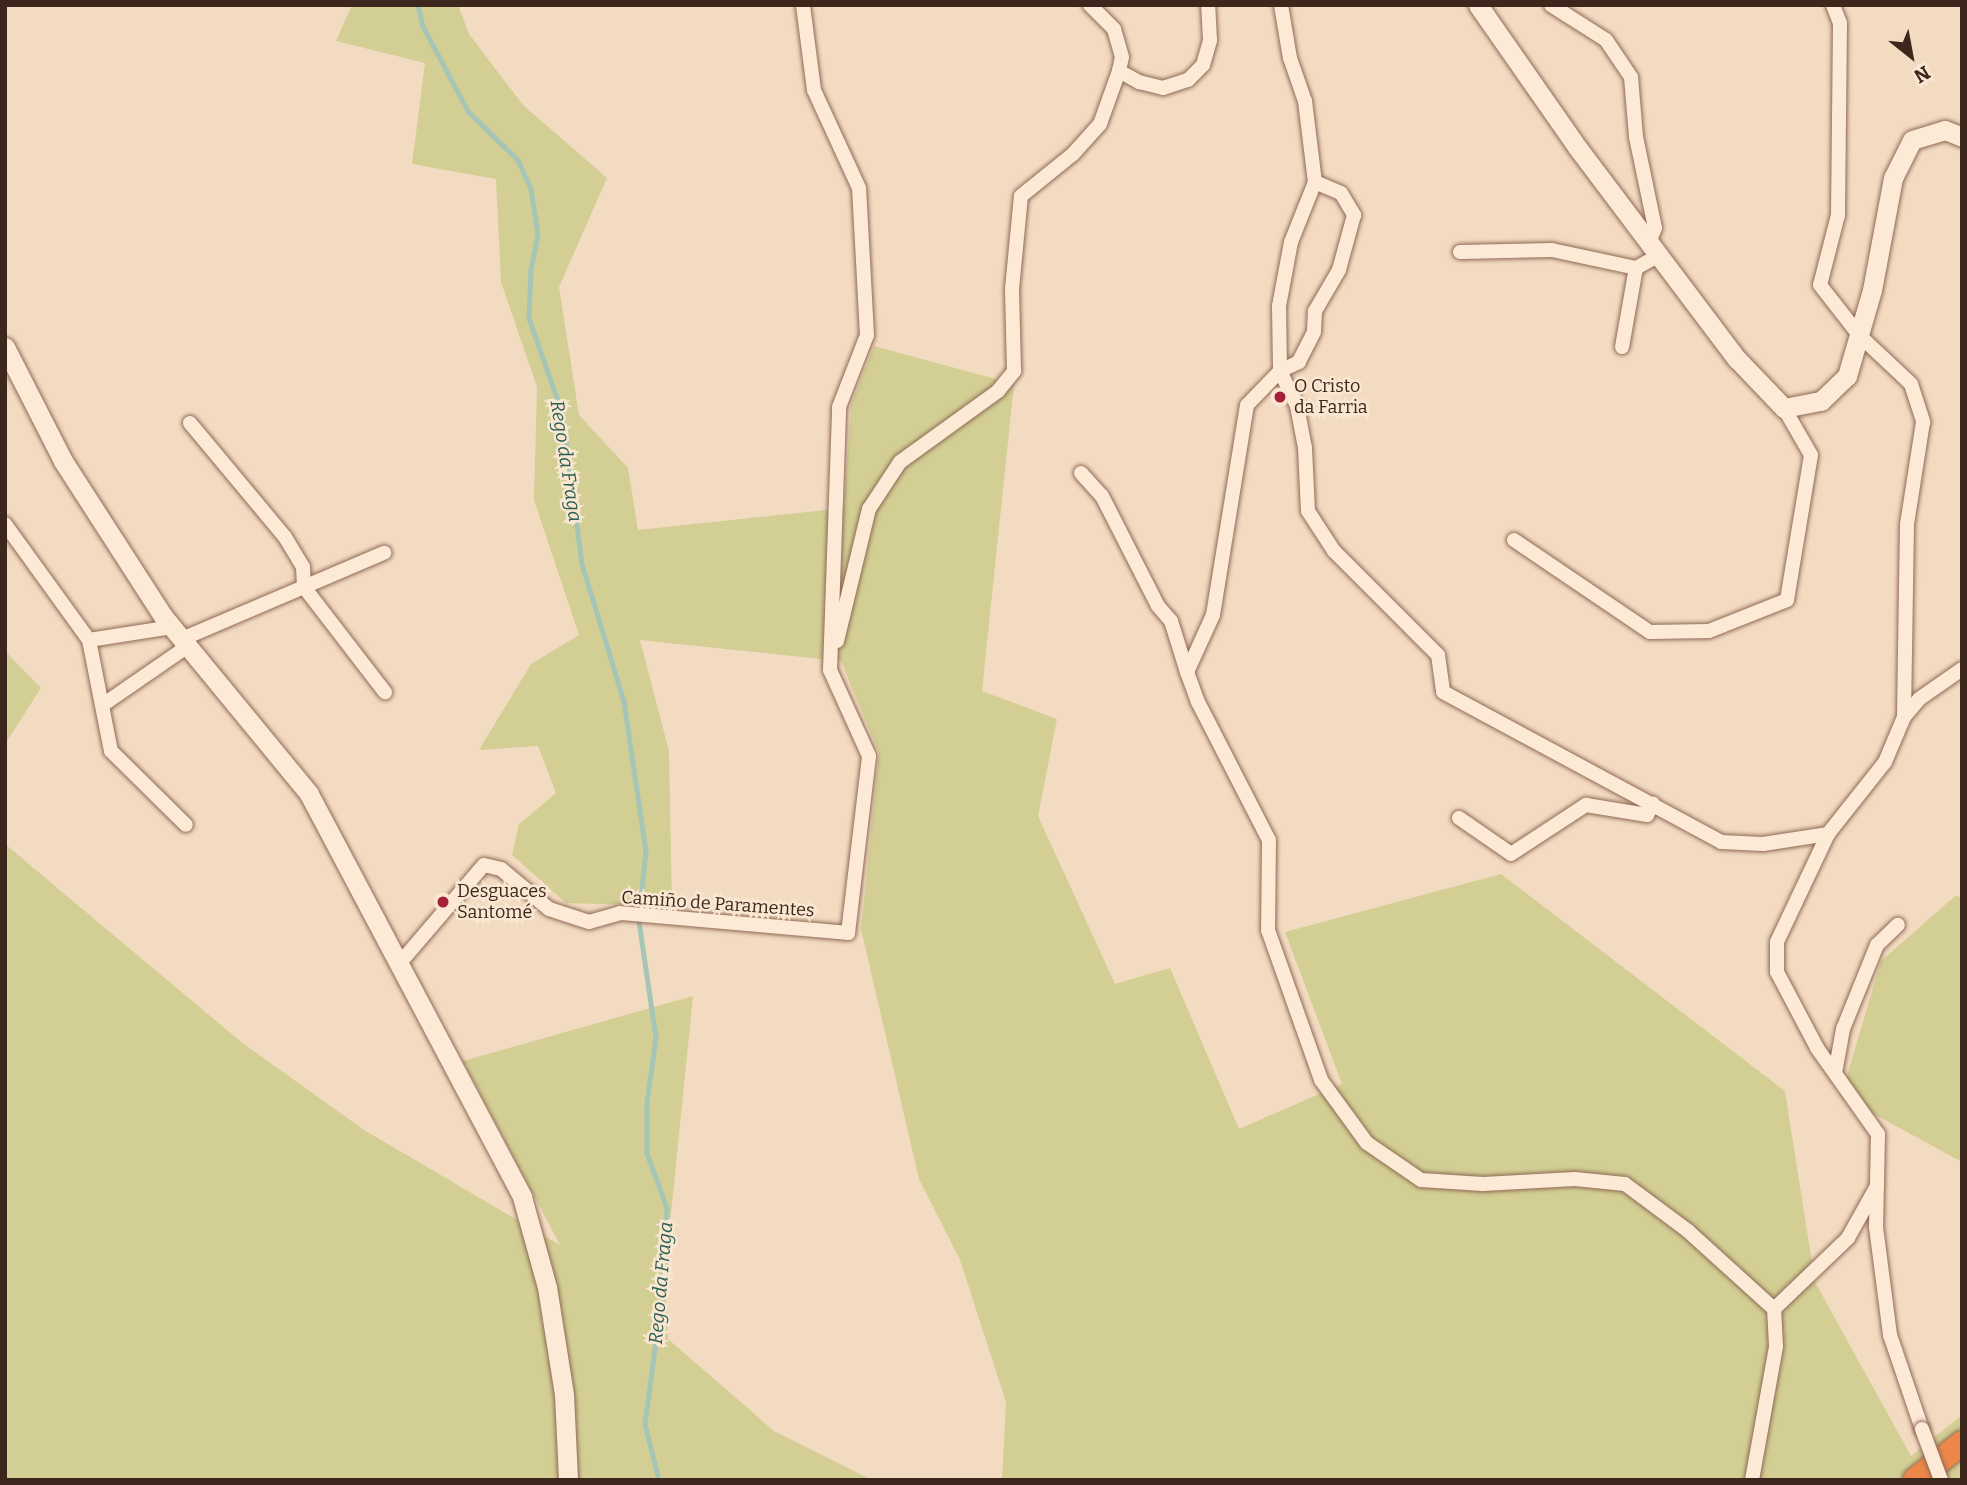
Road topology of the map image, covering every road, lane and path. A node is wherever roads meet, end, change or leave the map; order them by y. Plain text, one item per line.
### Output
1 (803, 5) edge
2 (1090, 5) edge
3 (1208, 5) edge
4 (1281, 5) edge
5 (1478, 5) edge
6 (1551, 5) edge
7 (1833, 5) edge
8 (1119, 71) junction
9 (1962, 137) edge
10 (1315, 182) junction
11 (1654, 249) junction
12 (1460, 252) dead end
13 (1636, 268) junction
14 (1859, 335) junction
15 (5, 347) edge
16 (1622, 347) dead end
17 (1280, 371) junction
18 (1784, 408) junction
19 (190, 423) dead end
20 (1081, 473) dead end
21 (5, 524) edge
22 (1514, 540) dead end
23 (384, 553) dead end
24 (304, 587) junction
25 (181, 638) junction
26 (89, 640) junction
27 (1962, 669) edge
28 (830, 670) junction
29 (1187, 672) junction
30 (385, 692) dead end
31 (104, 704) junction
32 (1904, 717) junction
33 (1653, 803) junction
34 (1459, 818) dead end
35 (186, 825) dead end
36 (1828, 834) junction
37 (1898, 925) dead end
38 (399, 964) junction
39 (1835, 1073) junction
40 (1877, 1185) junction
41 (1774, 1309) junction
42 (1962, 1443) edge
43 (568, 1480) edge
44 (1752, 1480) edge
45 (1915, 1480) edge
46 (1941, 1480) edge

1 - 28 street
2 - 8 street
3 - 8 street
4 - 10 street
5 - 11 street
6 - 11 street
7 - 14 street
8 - 28 street
9 - 14 street
10 - 17 street
10 - 17 street
11 - 13 street
11 - 18 street
12 - 13 street
13 - 16 street
14 - 18 street
14 - 32 street
15 - 25 street
17 - 29 street
17 - 33 street
18 - 22 street
19 - 24 street
20 - 29 street
21 - 26 street
23 - 24 street
24 - 25 street
24 - 30 street
25 - 26 street
25 - 31 street
25 - 38 street
26 - 31 street
27 - 32 street
28 - 38 street, Camiño de Paramentes
29 - 41 street
31 - 35 street
32 - 36 street
33 - 34 street
33 - 36 street
36 - 39 street
37 - 39 street
38 - 43 street
39 - 40 street
40 - 41 street
40 - 46 street, bridge
41 - 44 street
42 - 45 highway

